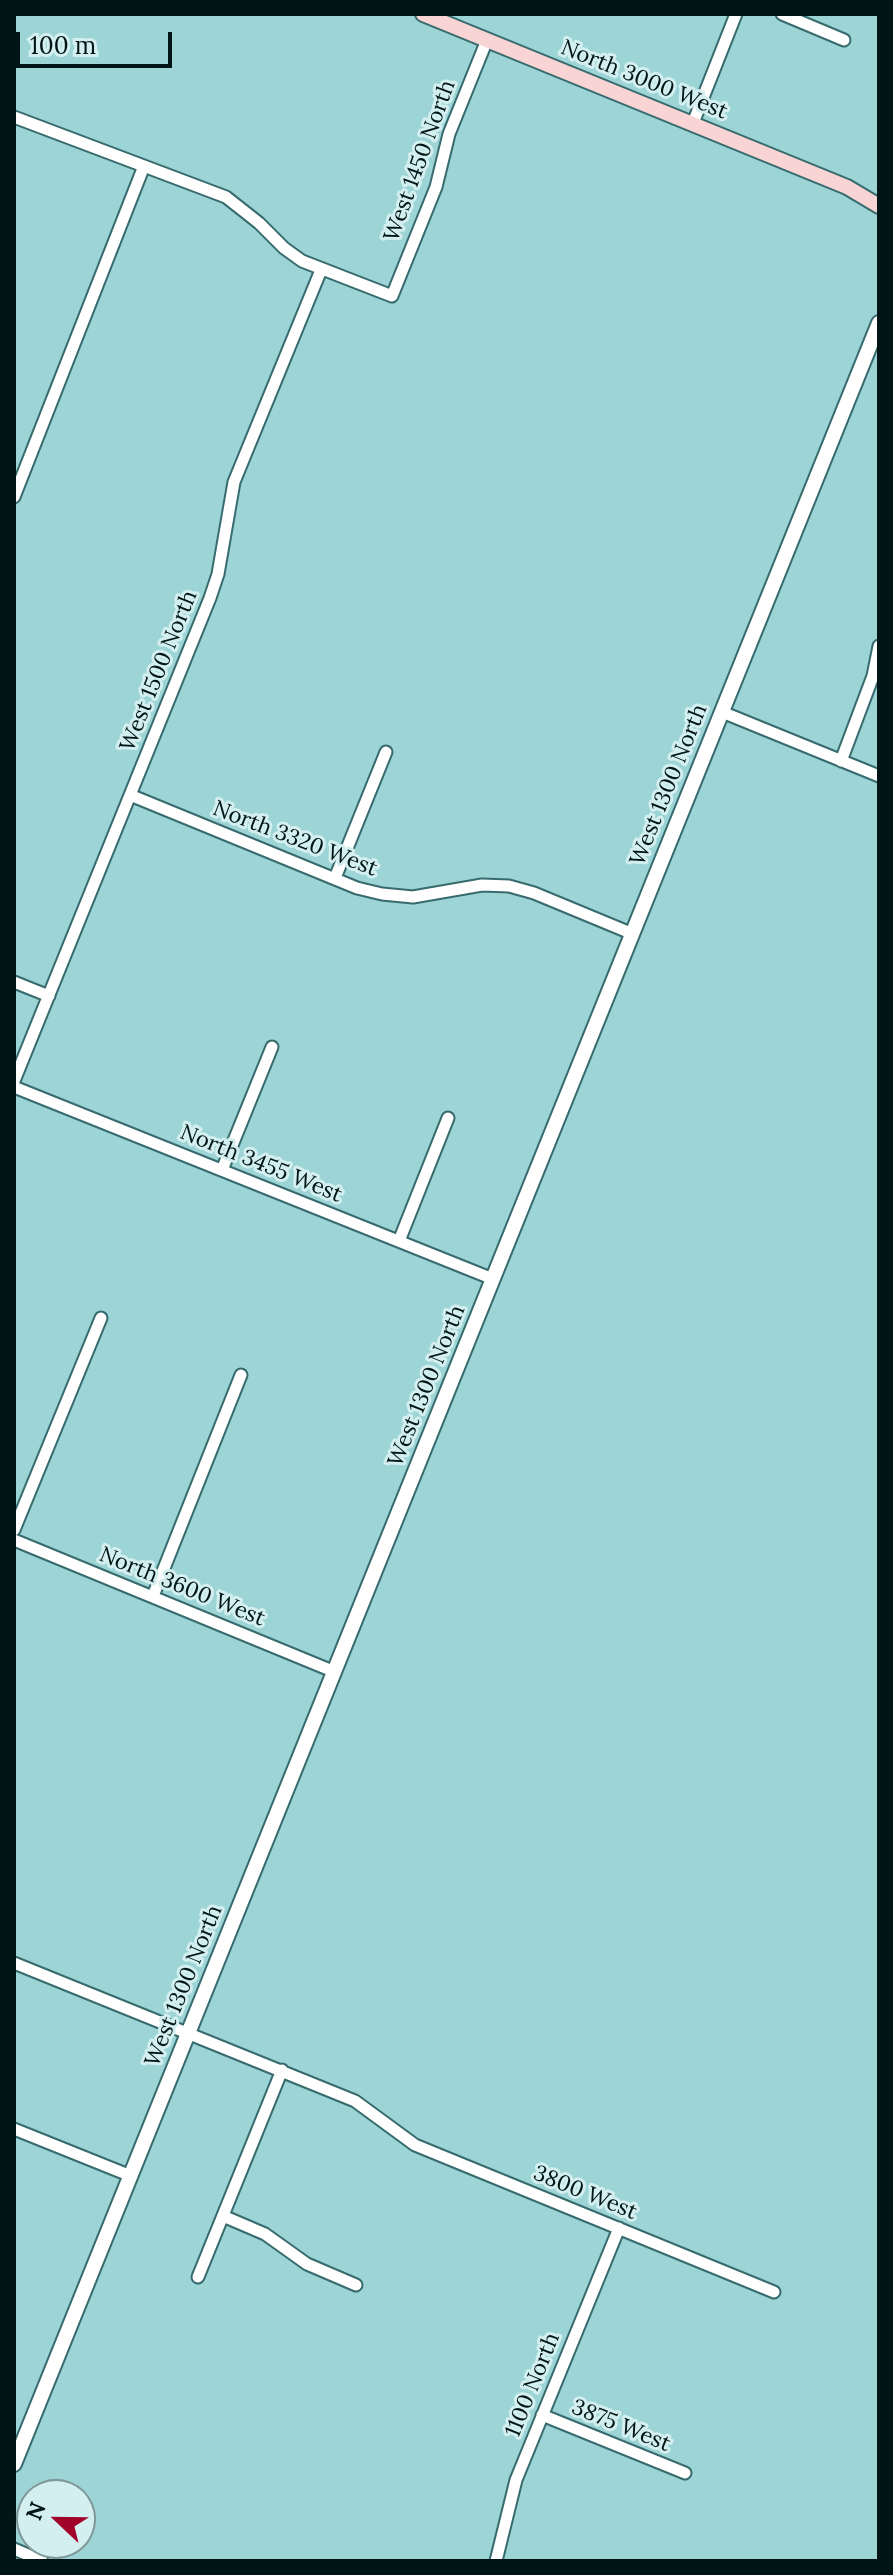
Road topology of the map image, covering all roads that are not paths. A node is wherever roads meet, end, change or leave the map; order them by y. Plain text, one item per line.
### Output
1 (423, 14) edge
2 (736, 14) edge
3 (782, 14) edge
4 (487, 40) junction
5 (844, 40) dead end
6 (14, 117) edge
7 (693, 123) junction
8 (144, 166) junction
9 (847, 187) junction
10 (879, 194) edge
11 (879, 206) edge
12 (321, 270) junction
13 (879, 323) edge
14 (14, 497) edge
15 (879, 646) edge
16 (722, 712) junction
17 (386, 752) dead end
18 (841, 761) junction
19 (879, 776) edge
20 (130, 795) junction
21 (335, 878) junction
22 (633, 934) junction
23 (14, 982) edge
24 (49, 996) junction
25 (272, 1047) dead end
26 (14, 1084) edge
27 (448, 1118) dead end
28 (222, 1170) junction
29 (399, 1241) junction
30 (493, 1279) junction
31 (101, 1318) dead end
32 (241, 1375) dead end
33 (14, 1530) edge
34 (14, 1540) edge
35 (153, 1596) junction
36 (335, 1672) junction
37 (14, 1963) edge
38 (188, 2033) junction
39 (282, 2070) junction
40 (14, 2129) edge
41 (131, 2176) junction
42 (223, 2216) junction
43 (619, 2228) junction
44 (198, 2277) dead end
45 (356, 2285) dead end
46 (774, 2292) dead end
47 (542, 2415) junction
48 (14, 2464) edge
49 (685, 2473) dead end
50 (14, 2549) edge
51 (42, 2561) edge
52 (496, 2561) edge

1 - 4 main road, North 3000 West
2 - 7 street
3 - 5 street
4 - 7 main road, North 3000 West
4 - 12 street, West 1450 North
6 - 8 street
7 - 9 main road, North 3000 West
8 - 12 street
8 - 14 street
9 - 10 main road, North 3000 West
9 - 11 main road, North 3000 West
12 - 20 street, West 1500 North
13 - 16 street, West 1300 North
15 - 18 street
16 - 18 street
16 - 22 street, West 1300 North
17 - 21 street
18 - 19 street
20 - 21 street, North 3320 West
20 - 24 street, West 1500 North
21 - 22 street, North 3320 West
22 - 30 street, West 1300 North
23 - 24 street
24 - 26 street, West 1500 North
25 - 28 street
26 - 28 street, North 3455 West
27 - 29 street
28 - 29 street, North 3455 West
29 - 30 street, North 3455 West
30 - 36 street, West 1300 North
31 - 33 street
32 - 35 street
34 - 35 street, North 3600 West
35 - 36 street, North 3600 West
36 - 38 street, West 1300 North
37 - 38 street, 3800 West
38 - 39 street, 3800 West
38 - 41 street, West 1300 North
39 - 42 street
39 - 43 street, 3800 West
40 - 41 street
41 - 48 street, West 1300 North
42 - 44 street
42 - 45 street
43 - 46 street, 3800 West
43 - 47 street, 1100 North
47 - 49 street, 3875 West
47 - 52 street, 1100 North
50 - 51 street

